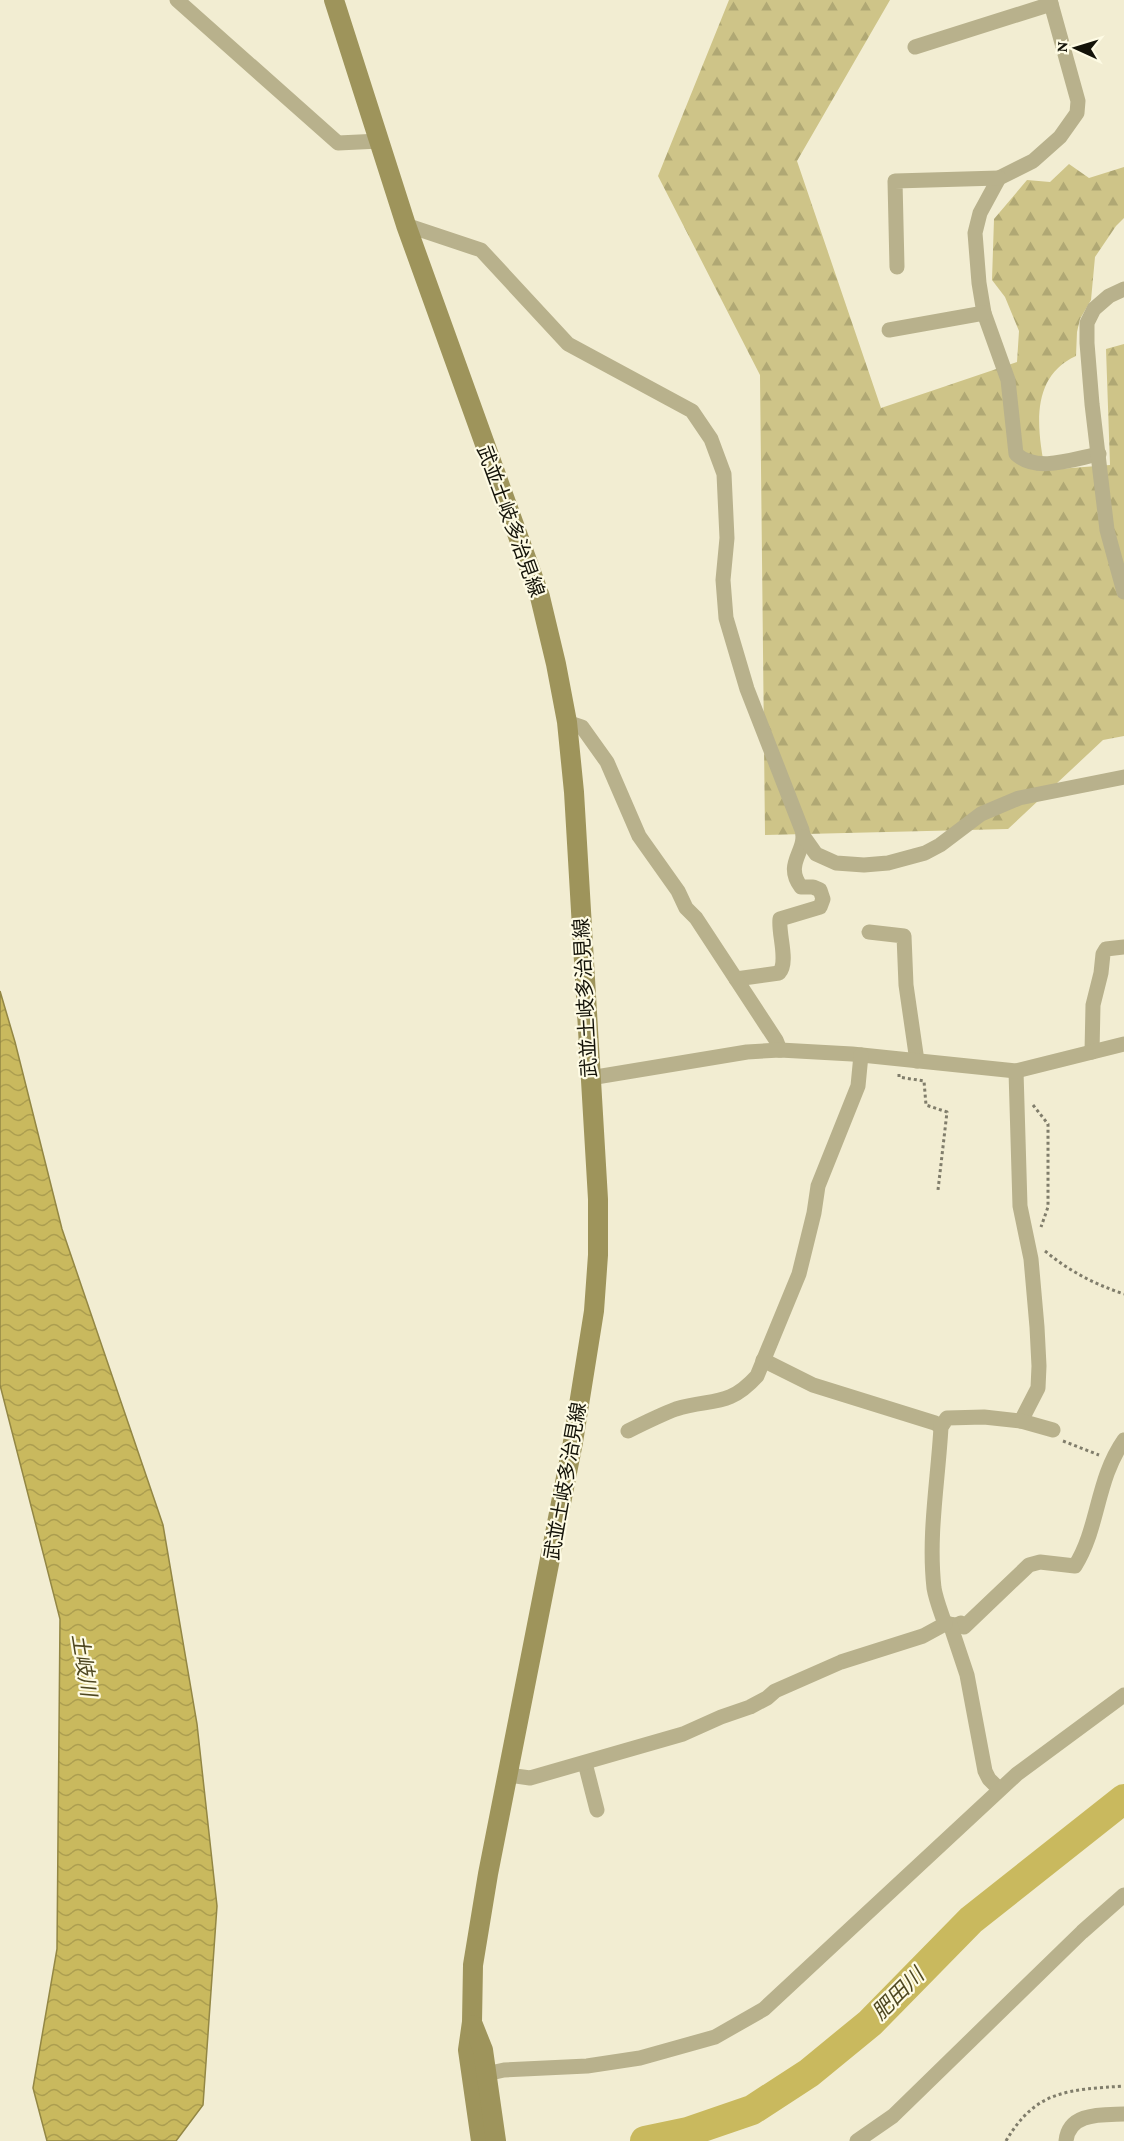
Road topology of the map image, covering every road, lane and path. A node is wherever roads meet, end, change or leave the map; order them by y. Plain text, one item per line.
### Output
1 (177, 0) edge
2 (334, 0) edge
3 (1051, 2) edge
4 (915, 47) dead end
5 (380, 141) junction
6 (999, 178) junction
7 (406, 225) junction
8 (897, 267) dead end
9 (1124, 289) edge
10 (984, 313) junction
11 (890, 330) dead end
12 (1099, 454) junction
13 (1124, 592) edge
14 (567, 722) junction
15 (1124, 777) edge
16 (804, 837) junction
17 (869, 932) dead end
18 (1124, 947) edge
19 (736, 979) junction
20 (1124, 1044) edge
21 (780, 1050) junction
22 (1092, 1052) junction
23 (861, 1056) junction
24 (896, 1059) junction
25 (917, 1061) junction
26 (1016, 1071) junction
27 (590, 1078) junction
28 (1028, 1101) dead end
29 (938, 1190) dead end
30 (1032, 1243) junction
31 (1124, 1294) edge
32 (763, 1360) junction
33 (1021, 1421) junction
34 (941, 1428) junction
35 (1053, 1430) joint
36 (628, 1431) dead end
37 (1124, 1440) edge
38 (1111, 1461) junction
39 (947, 1624) junction
40 (1124, 1695) edge
41 (585, 1763) junction
42 (508, 1775) junction
43 (999, 1789) junction
44 (597, 1810) dead end
45 (1124, 1895) edge
46 (482, 2083) junction
47 (1124, 2086) edge
48 (1124, 2114) edge
49 (481, 2141) edge
50 (496, 2141) edge
51 (857, 2141) edge
52 (1006, 2141) edge
53 (1066, 2141) edge

1 - 5 street
2 - 5 main road, 武並土岐多治見線
3 - 4 street
3 - 6 street
5 - 7 main road, 武並土岐多治見線
6 - 8 street
6 - 10 street
7 - 14 main road, 武並土岐多治見線
7 - 16 street
9 - 12 street
10 - 11 street
10 - 12 street
12 - 13 street
14 - 19 street
14 - 27 main road, 武並土岐多治見線
15 - 16 street
16 - 19 street
17 - 25 street
18 - 22 street
19 - 21 street
20 - 22 street
21 - 23 street
21 - 27 street
22 - 26 street
23 - 24 street
23 - 32 street
24 - 25 street
24 - 29 path
25 - 26 street
26 - 30 street
27 - 42 main road, 武並土岐多治見線
28 - 30 path
30 - 31 path
30 - 33 street
32 - 34 street
32 - 36 street
33 - 34 street
33 - 35 street
34 - 39 street
35 - 38 path
37 - 38 street
38 - 39 street
39 - 41 street
39 - 43 street
40 - 43 street
41 - 42 street
41 - 44 street
42 - 46 main road, 武並土岐多治見線
43 - 46 street
45 - 51 street
46 - 49 main road, 武並土岐多治見線
46 - 50 main road, 武並土岐多治見線
47 - 52 path
48 - 53 street

